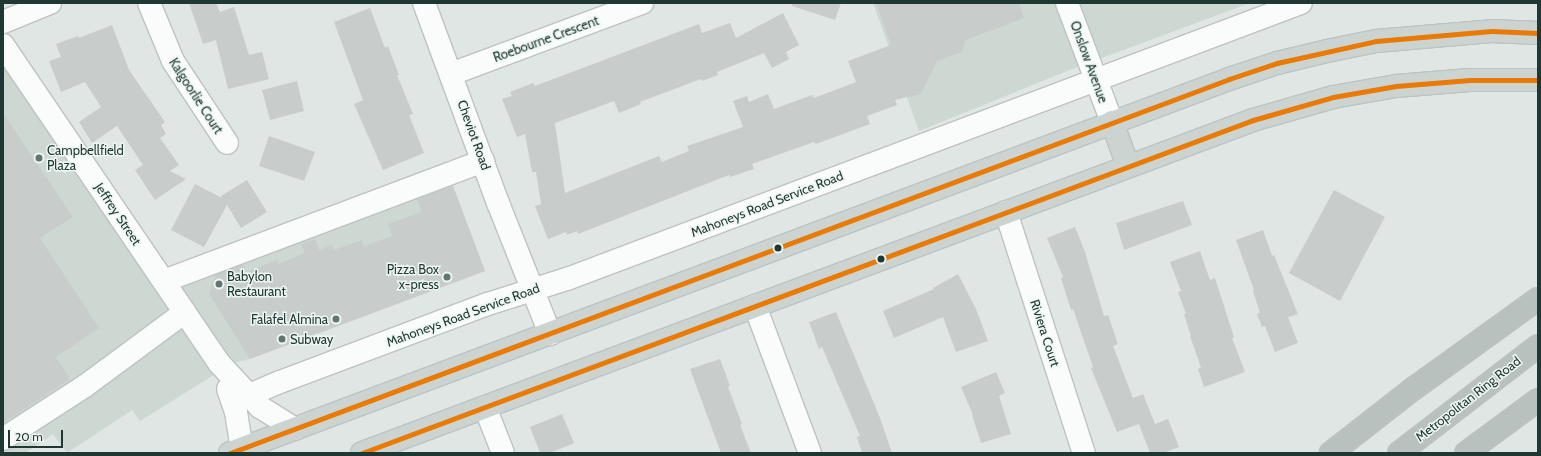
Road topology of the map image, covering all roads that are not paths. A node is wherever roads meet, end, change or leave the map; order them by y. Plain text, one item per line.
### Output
1 (50, 3) edge
2 (149, 3) edge
3 (424, 3) edge
4 (642, 3) edge
5 (1067, 3) edge
6 (1301, 3) edge
7 (3, 22) edge
8 (1537, 32) edge
9 (3, 45) edge
10 (451, 74) junction
11 (1096, 80) junction
12 (1538, 80) edge
13 (1112, 122) junction
14 (227, 143) dead end
15 (483, 161) junction
16 (1128, 166) junction
17 (1006, 212) junction
18 (164, 281) junction
19 (532, 289) junction
20 (1538, 299) edge
21 (754, 306) junction
22 (185, 312) junction
23 (550, 334) junction
24 (1538, 346) edge
25 (240, 399) junction
26 (1538, 400) edge
27 (485, 407) junction
28 (295, 429) junction
29 (3, 440) edge
30 (239, 452) edge
31 (362, 453) edge
32 (503, 453) edge
33 (810, 453) edge
34 (1084, 453) edge
35 (1332, 453) edge
36 (1399, 453) edge
37 (1466, 453) edge

1 - 7 street
2 - 14 street, Kalgoorlie Court
3 - 10 street, Cheviot Road
4 - 10 street, Roebourne Crescent
5 - 11 street, Onslow Avenue
6 - 11 street, Mahoneys Road Service Road
8 - 13 main road
9 - 18 street, Jeffrey Street
10 - 15 street, Cheviot Road
11 - 13 street, Onslow Avenue
11 - 19 street, Mahoneys Road Service Road
12 - 16 main road
13 - 16 main road, Onslow Avenue
13 - 23 main road
15 - 18 street
15 - 19 street, Cheviot Road
16 - 17 main road
17 - 21 main road
17 - 34 street, Riviera Court
18 - 22 street, Jeffrey Street
19 - 23 street, Cheviot Road
19 - 25 street, Mahoneys Road Service Road
20 - 35 highway
21 - 27 main road
21 - 33 street
22 - 25 street, Jeffrey Street
22 - 29 street
23 - 28 main road
24 - 36 highway, Metropolitan Ring Road
25 - 28 street, Jeffrey Street
25 - 30 street, Jeffrey Street
26 - 37 highway
27 - 31 main road
27 - 32 street
28 - 30 main road

